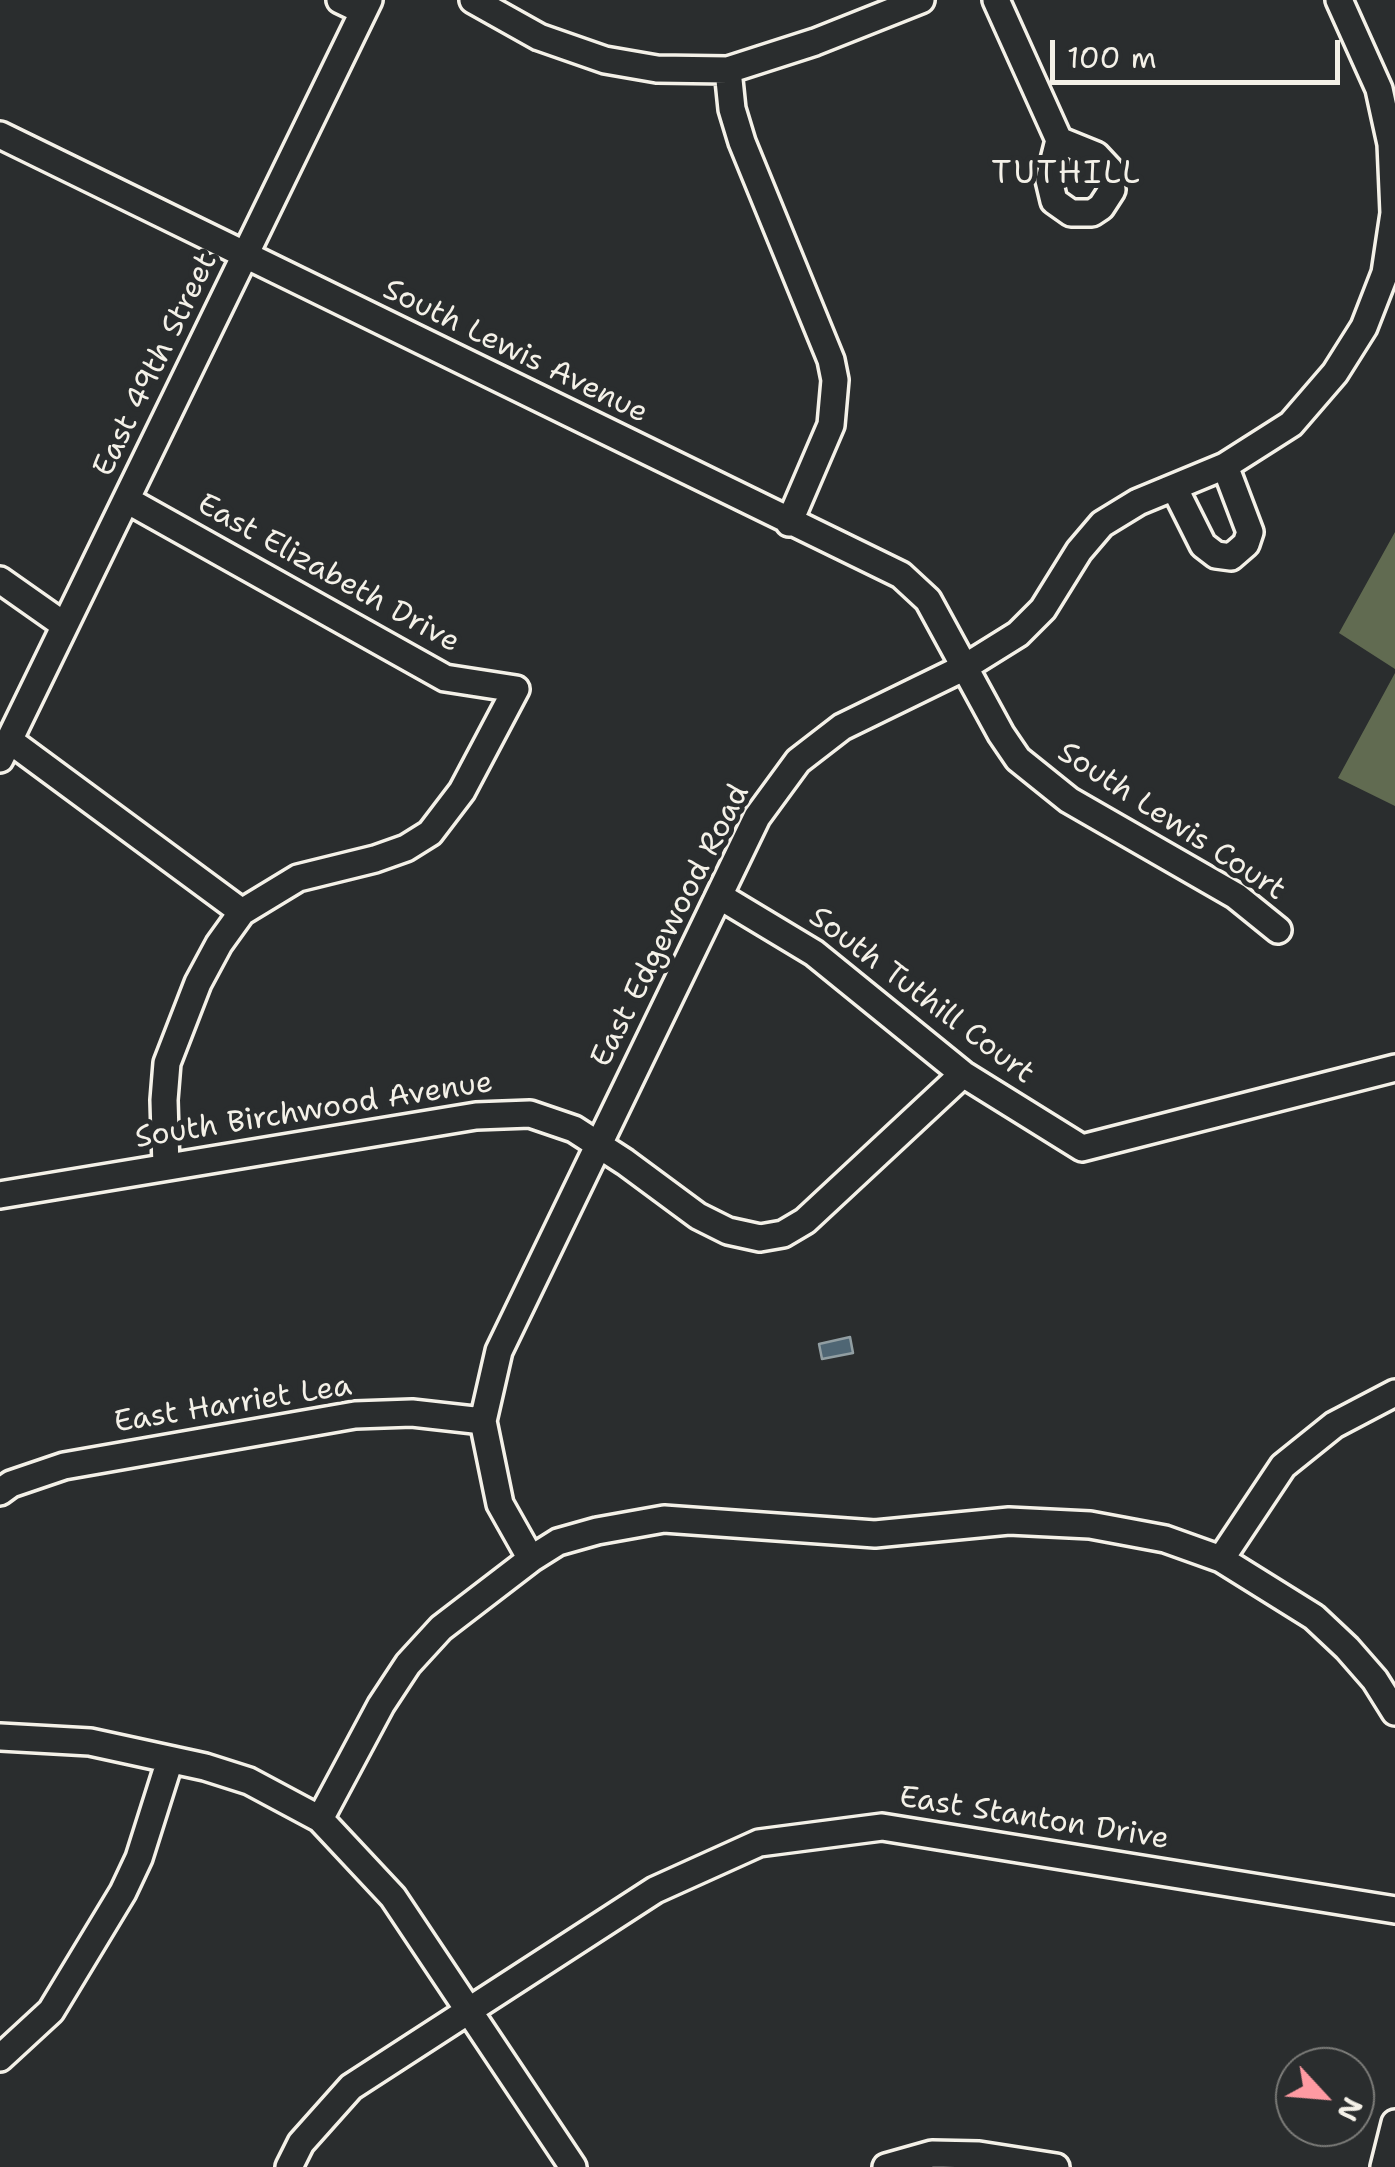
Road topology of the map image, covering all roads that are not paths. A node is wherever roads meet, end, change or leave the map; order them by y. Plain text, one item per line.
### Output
1 (473, 0) edge
2 (921, 0) edge
3 (996, 0) edge
4 (1340, 0) edge
5 (358, 4) edge
6 (728, 70) junction
7 (0, 135) edge
8 (1059, 140) dead end
9 (245, 256) junction
10 (1225, 466) junction
11 (1176, 489) junction
12 (126, 500) junction
13 (790, 523) junction
14 (0, 580) edge
15 (64, 625) junction
16 (965, 666) junction
17 (4, 749) edge
18 (721, 897) junction
19 (242, 912) junction
20 (1278, 930) dead end
21 (1395, 1068) edge
22 (963, 1074) junction
23 (597, 1143) junction
24 (166, 1167) junction
25 (0, 1195) edge
26 (1395, 1393) edge
27 (483, 1421) junction
28 (0, 1492) edge
29 (531, 1559) junction
30 (1221, 1560) junction
31 (1395, 1712) edge
32 (0, 1737) edge
33 (170, 1760) junction
34 (320, 1818) junction
35 (1395, 1910) edge
36 (467, 2010) junction
37 (0, 2058) edge
38 (1395, 2123) edge
39 (288, 2167) edge
40 (573, 2167) edge
41 (886, 2167) edge
42 (1056, 2167) edge
43 (1384, 2167) edge

1 - 6 street
2 - 6 street
3 - 8 street
4 - 10 street, East Edgewood Road
5 - 9 street, East 49th Street
6 - 13 street
7 - 9 street, South Lewis Avenue
9 - 12 street, East 49th Street
9 - 13 street, South Lewis Avenue
10 - 11 street, East Edgewood Road
10 - 11 street
11 - 16 street, East Edgewood Road
12 - 15 street, East 49th Street
12 - 19 street, East Elizabeth Drive
13 - 16 street, South Lewis Avenue
14 - 15 street
15 - 17 street, East 49th Street
16 - 18 street, East Edgewood Road
16 - 20 street, South Lewis Court
17 - 19 street
18 - 22 street, South Tuthill Court
18 - 23 street, East Edgewood Road
19 - 24 street, East Elizabeth Drive
21 - 22 street, South Tuthill Court
22 - 23 street, South Birchwood Avenue
23 - 24 street, South Birchwood Avenue
23 - 27 street, East Edgewood Road
24 - 25 street, South Birchwood Avenue
26 - 30 street
27 - 28 street, East Harriet Lea
27 - 29 street, East Edgewood Road
29 - 30 street
29 - 34 street
30 - 31 street
32 - 33 street
33 - 34 street
33 - 37 street
34 - 36 street
35 - 36 street, East Stanton Drive
36 - 39 street, East Stanton Drive
36 - 40 street
38 - 43 street
41 - 42 street

